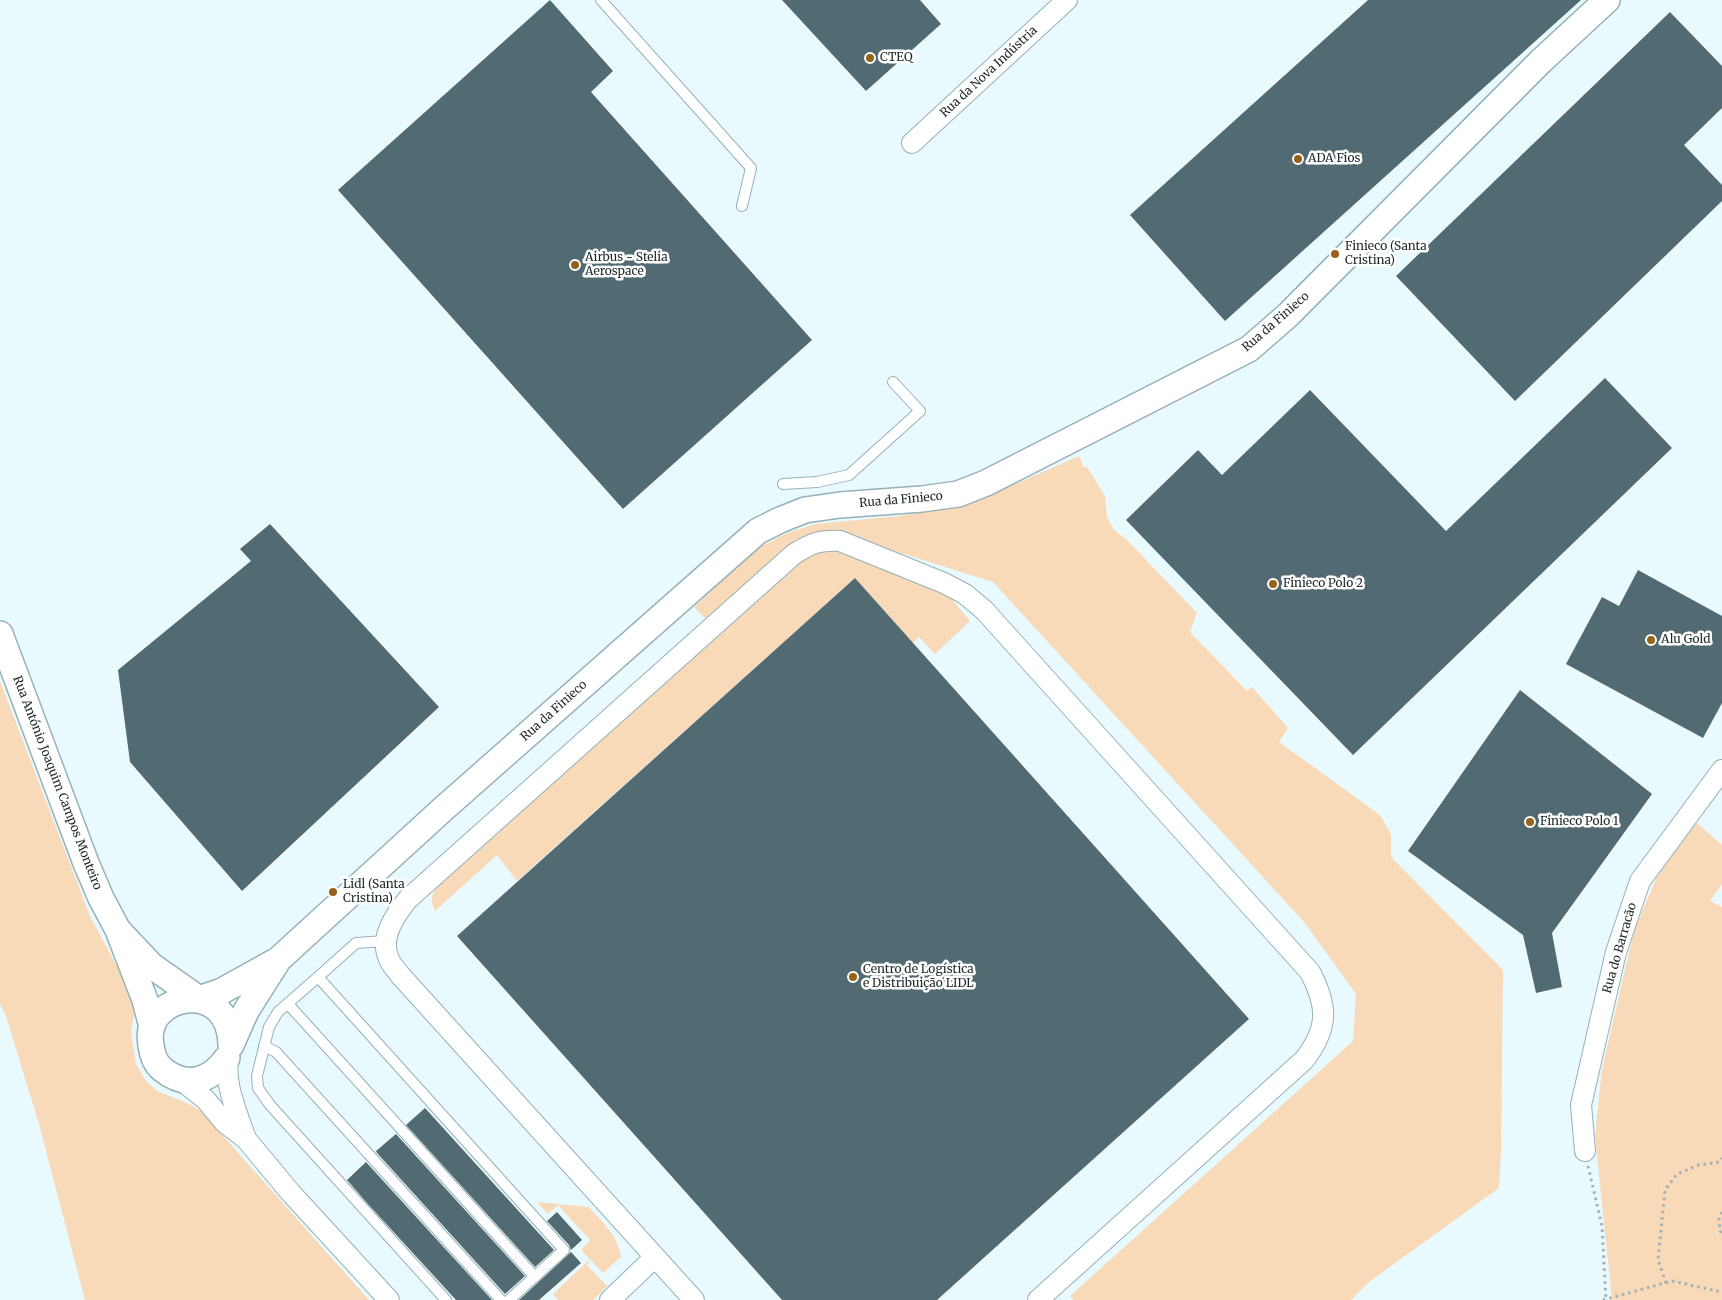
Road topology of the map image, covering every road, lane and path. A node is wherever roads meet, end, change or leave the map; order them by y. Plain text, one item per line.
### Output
1 (601, 0) edge
2 (1067, 0) edge
3 (1607, 0) edge
4 (912, 143) dead end
5 (742, 206) dead end
6 (893, 382) dead end
7 (783, 484) dead end
8 (0, 634) edge
9 (1722, 770) edge
10 (118, 930) junction
11 (386, 941) junction
12 (278, 960) junction
13 (318, 977) junction
14 (199, 1000) junction
15 (288, 1004) junction
16 (152, 1027) junction
17 (264, 1046) junction
18 (229, 1051) junction
19 (182, 1080) junction
20 (246, 1139) junction
21 (1585, 1151) joint
22 (1722, 1158) edge
23 (1722, 1212) edge
24 (1722, 1233) edge
25 (655, 1257) junction
26 (535, 1277) junction
27 (1666, 1283) junction
28 (1722, 1292) edge
29 (682, 1296) edge
30 (1606, 1299) edge
31 (390, 1300) edge
32 (446, 1300) edge
33 (501, 1300) edge
34 (509, 1300) edge
35 (610, 1300) edge
36 (1038, 1300) edge

1 - 5 lane
2 - 4 street, Rua da Nova Indústria
3 - 12 street, Rua da Finieco
6 - 7 lane
8 - 10 street, Rua António Joaquim Campos Monteiro
9 - 21 street, Rua do Barracão
10 - 14 street
10 - 16 street
11 - 13 lane
11 - 25 street
11 - 36 street
12 - 14 street
12 - 18 street
13 - 15 lane
13 - 26 lane
14 - 16 street
14 - 18 street
15 - 17 lane
15 - 26 lane
16 - 19 street
17 - 32 lane
17 - 33 lane
18 - 19 street
18 - 20 street
19 - 20 street
20 - 31 street
21 - 30 path
22 - 27 path
23 - 24 path
25 - 29 street
25 - 35 street
26 - 34 lane
27 - 28 path
27 - 30 path

